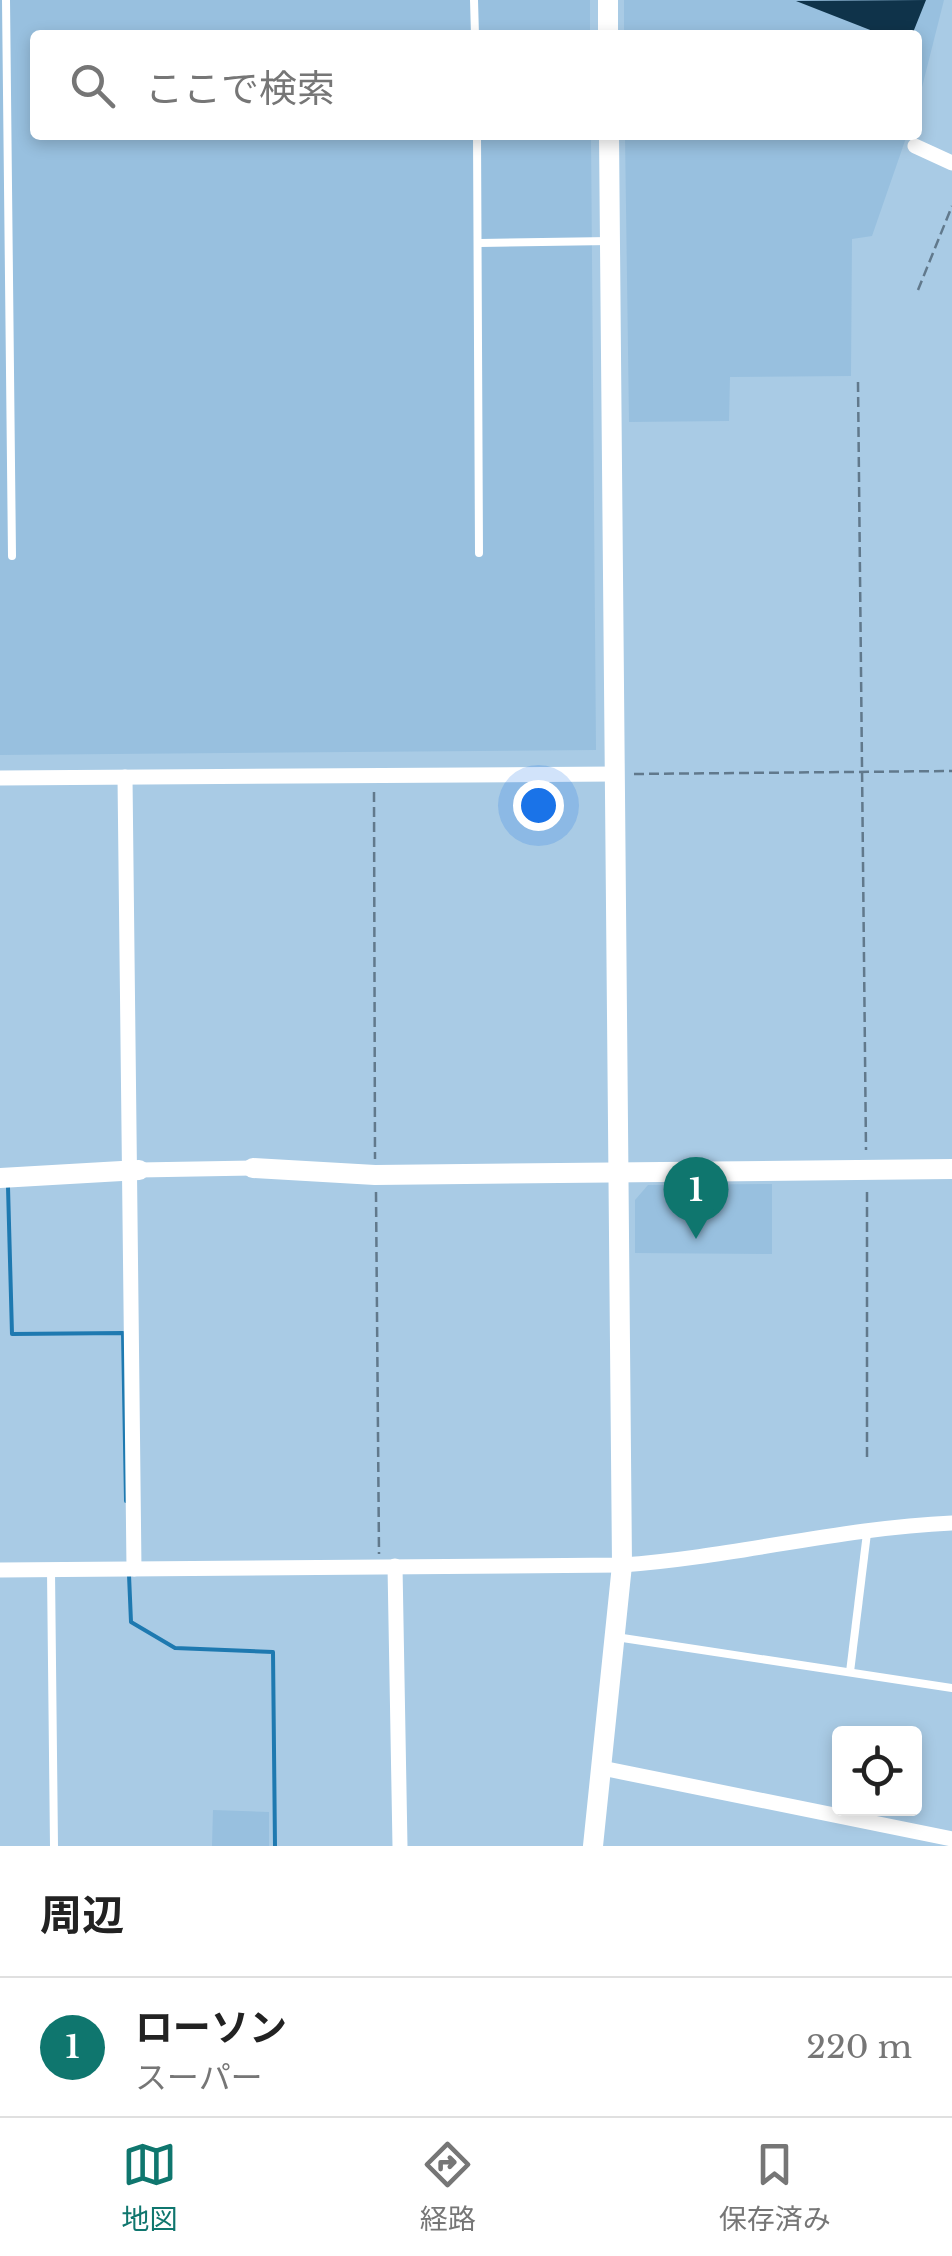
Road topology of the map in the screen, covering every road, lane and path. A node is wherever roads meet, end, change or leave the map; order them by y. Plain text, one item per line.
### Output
1 (6, 0) edge
2 (474, 0) edge
3 (608, 0) edge
4 (474, 30) edge
5 (608, 30) edge
6 (477, 140) edge
7 (609, 140) edge
8 (914, 146) dead end
9 (952, 163) edge
10 (952, 206) edge
11 (610, 241) junction
12 (480, 243) junction
13 (918, 290) dead end
14 (858, 382) dead end
15 (479, 553) dead end
16 (12, 556) dead end
17 (952, 771) edge
18 (862, 772) junction
19 (374, 774) junction
20 (616, 774) junction
21 (126, 777) junction
22 (0, 778) edge
23 (253, 1168) joint
24 (952, 1169) edge
25 (134, 1170) junction
26 (867, 1170) junction
27 (619, 1173) junction
28 (375, 1175) junction
29 (0, 1178) edge
30 (867, 1457) dead end
31 (952, 1523) edge
32 (868, 1529) junction
33 (622, 1565) junction
34 (387, 1566) junction
35 (134, 1569) junction
36 (0, 1570) edge
37 (51, 1570) junction
38 (616, 1637) junction
39 (850, 1672) junction
40 (952, 1688) edge
41 (602, 1768) junction
42 (952, 1839) edge
43 (54, 1846) edge
44 (400, 1846) edge
45 (593, 1846) edge

1 - 16 lane
2 - 4 lane
3 - 5 street
6 - 12 lane
7 - 11 street
8 - 9 street
10 - 13 path
11 - 12 lane
11 - 20 street
12 - 15 lane
14 - 18 path
17 - 18 path
18 - 20 path
18 - 26 path
19 - 20 street
19 - 21 street
19 - 28 path
20 - 27 street
21 - 22 street
21 - 25 street
23 - 25 street
23 - 28 street
24 - 26 street
25 - 29 street
25 - 35 street
26 - 27 street
26 - 30 path
27 - 28 street
27 - 33 street
28 - 34 path
31 - 32 street
32 - 33 street
32 - 39 lane
33 - 34 street
33 - 38 street
34 - 35 street
34 - 44 street
35 - 37 street
36 - 37 street
37 - 43 lane
38 - 39 lane
38 - 41 street
39 - 40 lane
41 - 42 street
41 - 45 street

